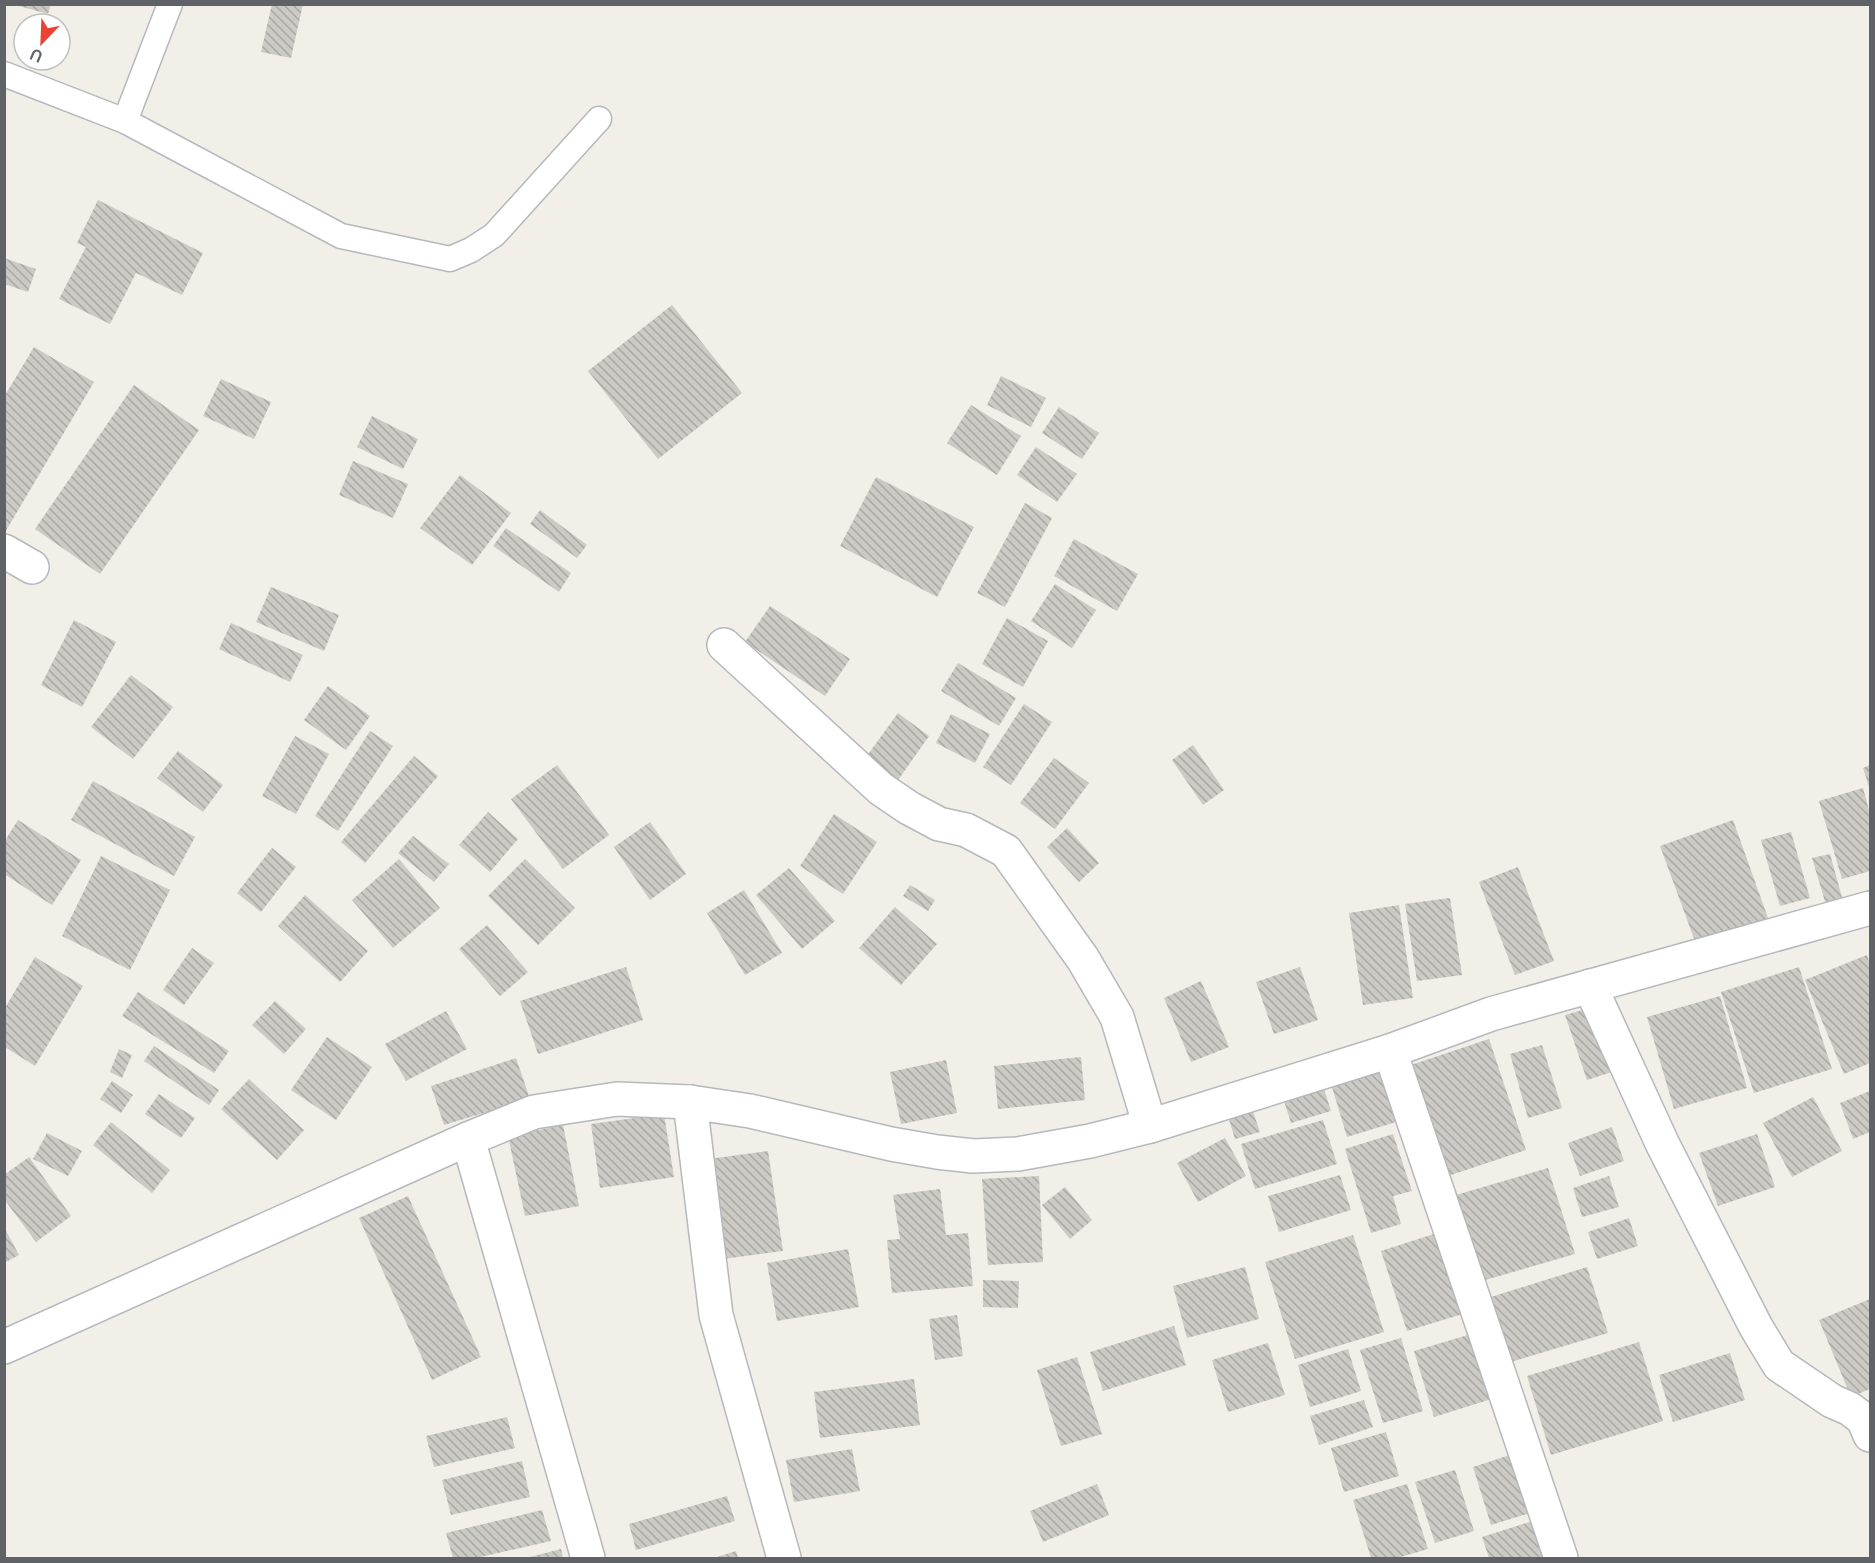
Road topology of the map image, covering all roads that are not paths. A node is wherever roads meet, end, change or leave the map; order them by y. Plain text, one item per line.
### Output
1 (170, 4) edge
2 (4, 74) edge
3 (598, 119) dead end
4 (125, 121) junction
5 (724, 645) dead end
6 (1870, 908) edge
7 (1590, 986) junction
8 (1390, 1050) junction
9 (690, 1102) junction
10 (1150, 1126) junction
11 (468, 1139) junction
12 (4, 1347) edge
13 (1870, 1435) edge
14 (588, 1558) edge
15 (784, 1558) edge
16 (1561, 1558) edge

1 - 4 lane
2 - 4 lane
3 - 4 lane
5 - 10 street
6 - 7 street
7 - 8 street
7 - 13 street
8 - 10 street
8 - 16 street
9 - 10 street
9 - 11 street
9 - 15 street
11 - 12 street
11 - 14 street

